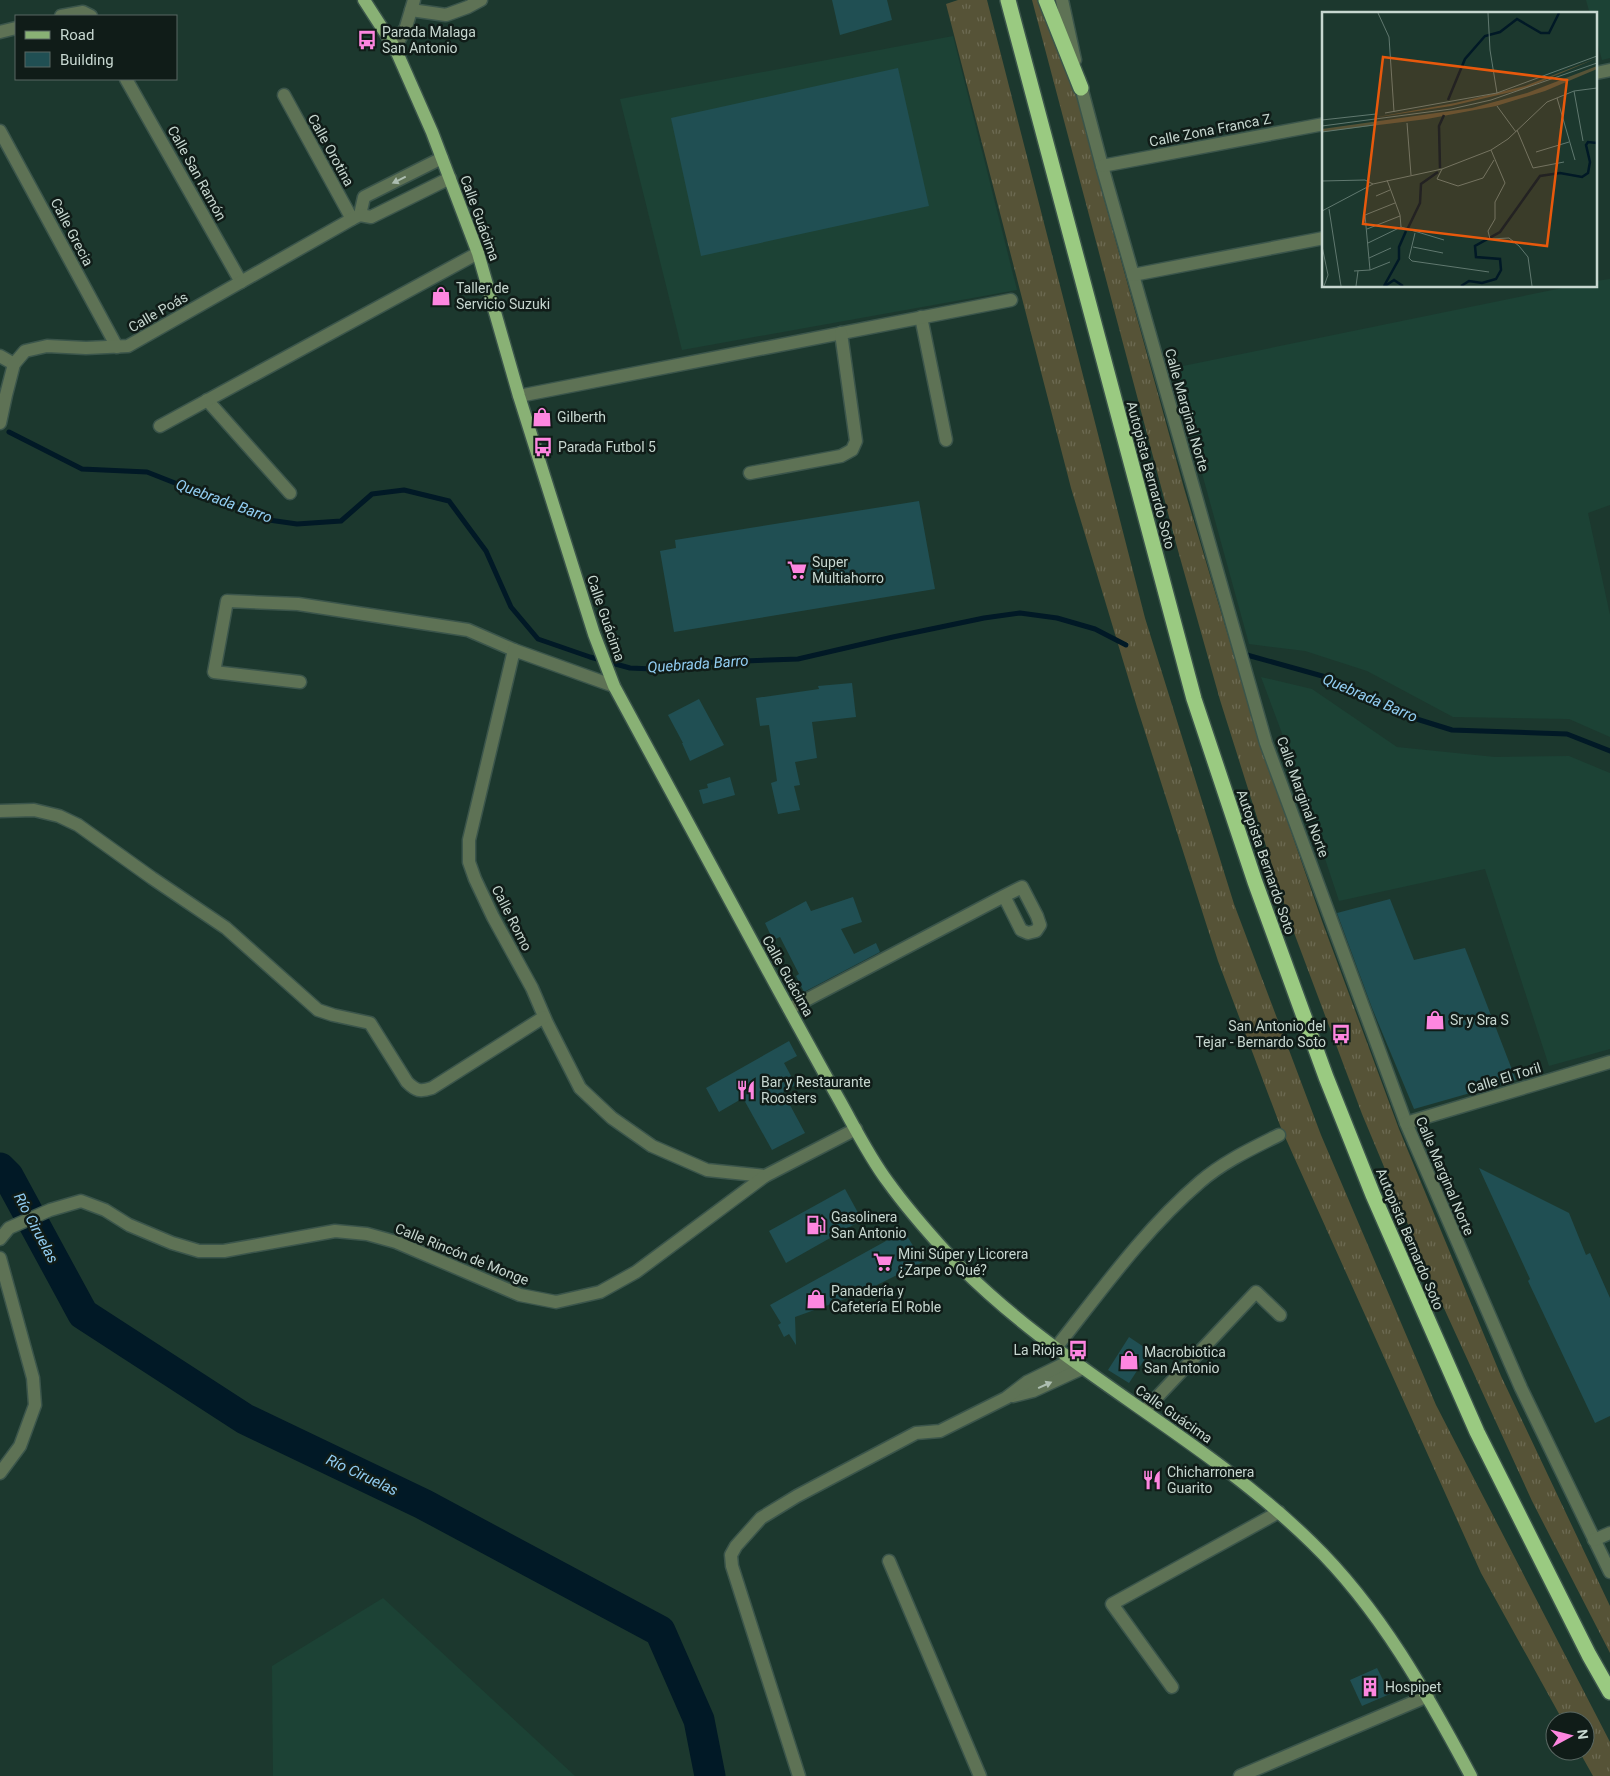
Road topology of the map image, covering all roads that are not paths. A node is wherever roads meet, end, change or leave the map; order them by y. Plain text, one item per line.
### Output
1 (364, 0) edge
2 (481, 0) edge
3 (1008, 0) edge
4 (1046, 0) edge
5 (1062, 0) edge
6 (413, 5) edge
7 (66, 15) edge
8 (89, 15) edge
9 (15, 28) edge
10 (0, 32) edge
11 (395, 48) junction
12 (127, 80) edge
13 (1081, 88) junction
14 (284, 95) dead end
15 (1322, 124) edge
16 (0, 131) edge
17 (442, 158) junction
18 (1102, 166) junction
19 (450, 178) junction
20 (356, 217) junction
21 (1322, 238) edge
22 (478, 254) junction
23 (1133, 275) junction
24 (241, 282) junction
25 (1012, 300) dead end
26 (921, 317) junction
27 (841, 333) junction
28 (117, 347) junction
29 (0, 356) edge
30 (14, 364) junction
31 (519, 396) junction
32 (207, 400) junction
33 (0, 423) edge
34 (160, 426) dead end
35 (946, 440) dead end
36 (750, 473) dead end
37 (290, 493) dead end
38 (514, 650) junction
39 (300, 682) dead end
40 (614, 686) junction
41 (0, 811) edge
42 (1004, 896) dead end
43 (789, 1009) junction
44 (544, 1017) junction
45 (1610, 1062) edge
46 (1406, 1123) junction
47 (856, 1129) junction
48 (1278, 1135) dead end
49 (766, 1176) junction
50 (0, 1238) edge
51 (0, 1258) edge
52 (1280, 1315) dead end
53 (1055, 1348) junction
54 (1072, 1360) junction
55 (1083, 1368) junction
56 (1006, 1398) junction
57 (1144, 1410) junction
58 (0, 1473) edge
59 (1279, 1512) junction
60 (1610, 1533) edge
61 (1594, 1540) junction
62 (889, 1561) dead end
63 (1610, 1572) edge
64 (1172, 1687) dead end
65 (1610, 1692) edge
66 (1428, 1696) junction
67 (799, 1776) edge
68 (980, 1776) edge
69 (1240, 1776) edge
70 (1471, 1776) edge

1 - 11 main road, Calle Guácima
2 - 6 street
3 - 65 highway, Autopista Bernardo Soto
4 - 13 highway
5 - 13 street, Calle Marginal Norte
6 - 11 street
7 - 8 street
9 - 10 street
11 - 17 main road, Calle Guácima
12 - 24 street, Calle San Ramón
13 - 18 street, Calle Marginal Norte
14 - 20 street, Calle Orotina
15 - 18 street, Calle Zona Franca Z
16 - 28 street, Calle Grecia
17 - 19 main road, Calle Guácima
17 -> 20 street
18 - 23 street, Calle Marginal Norte
19 - 20 street, Calle Poás
19 - 22 main road, Calle Guácima
20 - 24 street, Calle Poás
21 - 23 street
22 - 31 main road, Calle Guácima
22 - 32 street
23 - 46 street, Calle Marginal Norte
24 - 28 street, Calle Poás
25 - 26 street
26 - 27 street
26 - 35 street
27 - 31 street
27 - 36 street
28 - 30 street, Calle Poás
29 - 30 street
30 - 33 street
31 - 40 main road, Calle Guácima
32 - 34 street
32 - 37 street
38 - 39 street
38 - 40 street
38 - 44 street, Calle Romo
40 - 43 main road, Calle Guácima
41 - 44 street
42 - 43 street
43 - 47 main road, Calle Guácima
44 - 49 street, Calle Romo
45 - 46 street, Calle El Toril
46 - 61 street, Calle Marginal Norte
47 - 49 street, Calle Rincón de Monge
47 - 53 main road, Calle Guácima
48 - 53 street
49 - 50 street, Calle Rincón de Monge
51 - 58 street
52 - 57 street
53 - 54 main road, Calle Guácima
54 - 55 main road, Calle Guácima
54 - 56 street
56 -> 55 street
55 - 57 main road, Calle Guácima
56 - 67 street
57 - 59 main road, Calle Guácima
59 - 64 street
59 - 66 main road, Calle Guácima
60 - 61 street
61 - 63 street, Calle Marginal Norte
62 - 68 street
66 - 69 street
66 - 70 main road, Calle Guácima

